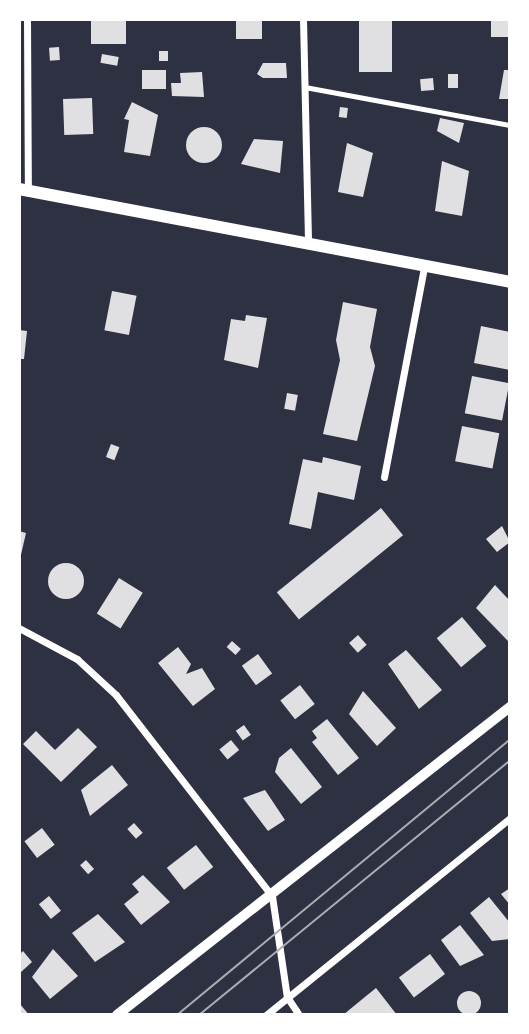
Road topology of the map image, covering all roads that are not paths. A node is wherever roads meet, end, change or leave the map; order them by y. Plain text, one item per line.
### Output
1 (27, 19) edge
2 (303, 19) edge
3 (305, 87) junction
4 (510, 125) edge
5 (23, 189) edge
6 (308, 245) junction
7 (424, 267) junction
8 (510, 282) edge
9 (384, 477) dead end
10 (19, 628) edge
11 (510, 707) edge
12 (510, 818) edge
13 (272, 895) junction
14 (287, 997) junction
15 (117, 1015) edge
16 (266, 1015) edge
17 (299, 1015) edge

1 - 5 street
2 - 3 street
3 - 4 lane
3 - 6 street
5 - 6 main road
6 - 7 main road
7 - 8 main road
7 - 9 street
10 - 13 street
11 - 13 street
12 - 14 street
13 - 14 street
13 - 15 street
14 - 16 street
14 - 17 street

